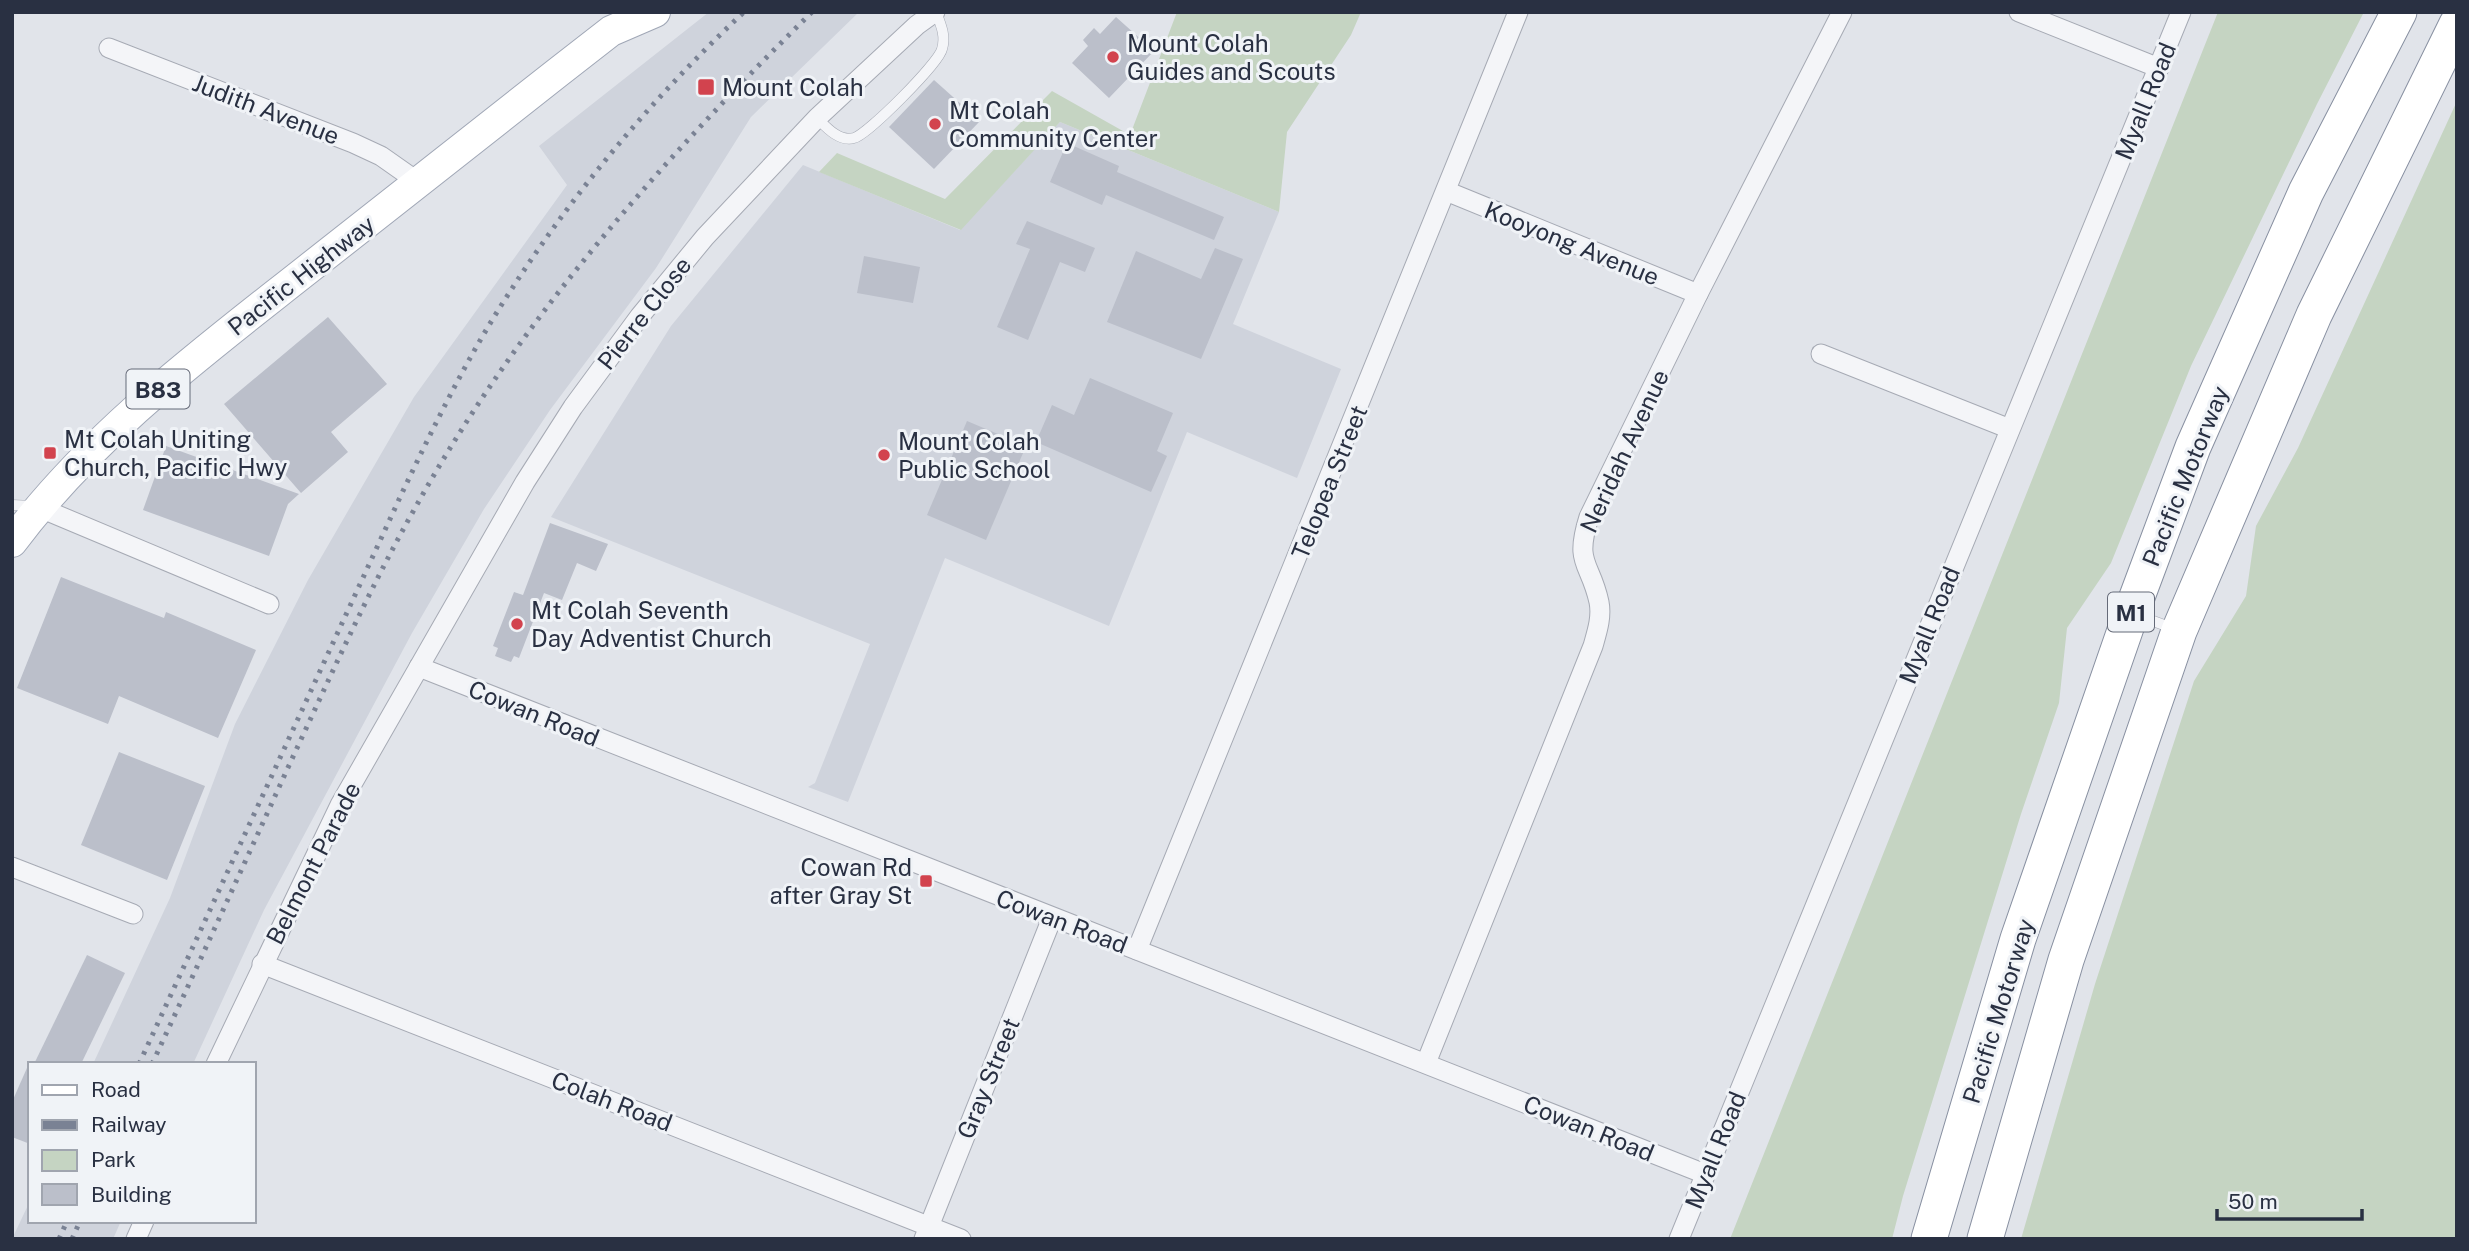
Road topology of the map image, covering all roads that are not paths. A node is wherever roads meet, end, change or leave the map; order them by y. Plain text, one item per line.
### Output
1 (655, 12) edge
2 (936, 12) edge
3 (1518, 12) edge
4 (1842, 12) edge
5 (2019, 12) edge
6 (2181, 12) edge
7 (2399, 12) edge
8 (618, 21) edge
9 (2457, 23) edge
10 (109, 48) dead end
11 (2158, 68) junction
12 (817, 118) junction
13 (418, 182) junction
14 (1446, 191) junction
15 (1698, 294) junction
16 (1821, 354) dead end
17 (2010, 429) junction
18 (25, 506) edge
19 (12, 542) edge
20 (269, 604) dead end
21 (2130, 612) junction
22 (2179, 631) junction
23 (419, 667) junction
24 (12, 867) edge
25 (133, 914) dead end
26 (1052, 918) junction
27 (1138, 950) junction
28 (262, 964) junction
29 (217, 1062) edge
30 (1426, 1063) junction
31 (1704, 1174) junction
32 (143, 1223) edge
33 (927, 1232) edge
34 (136, 1239) edge
35 (961, 1239) edge
36 (1679, 1239) edge
37 (1929, 1239) edge
38 (1985, 1239) edge

1 - 8 main road, Pacific Highway / B83
2 - 12 street, Pierre Close
2 - 12 lane
3 - 14 street, Telopea Street
4 - 15 street, Neridah Avenue
5 - 11 street
6 - 11 street, Myall Road
7 - 21 highway, Pacific Motorway / M1
8 - 13 main road, Pacific Highway / B83
9 - 22 highway, Pacific Motorway / M1
10 - 13 street, Judith Avenue
11 - 17 street, Myall Road
12 - 23 street, Pierre Close
13 - 18 main road, Pacific Highway / B83
14 - 15 street, Kooyong Avenue
14 - 27 street, Telopea Street
15 - 30 street, Neridah Avenue
16 - 17 street
17 - 31 street, Myall Road
18 - 19 main road, Pacific Highway / B83
18 - 20 street
21 - 22 lane
21 - 37 highway, Pacific Motorway / M1
22 - 38 highway, Pacific Motorway / M1
23 - 26 street, Cowan Road
23 - 28 street, Belmont Parade
24 - 25 street
26 - 27 street, Cowan Road
26 - 33 street, Gray Street
27 - 30 street, Cowan Road
28 - 29 street, Belmont Parade
28 - 33 street, Colah Road
30 - 31 street, Cowan Road
31 - 36 street, Myall Road
32 - 34 street
33 - 35 street, Colah Road

